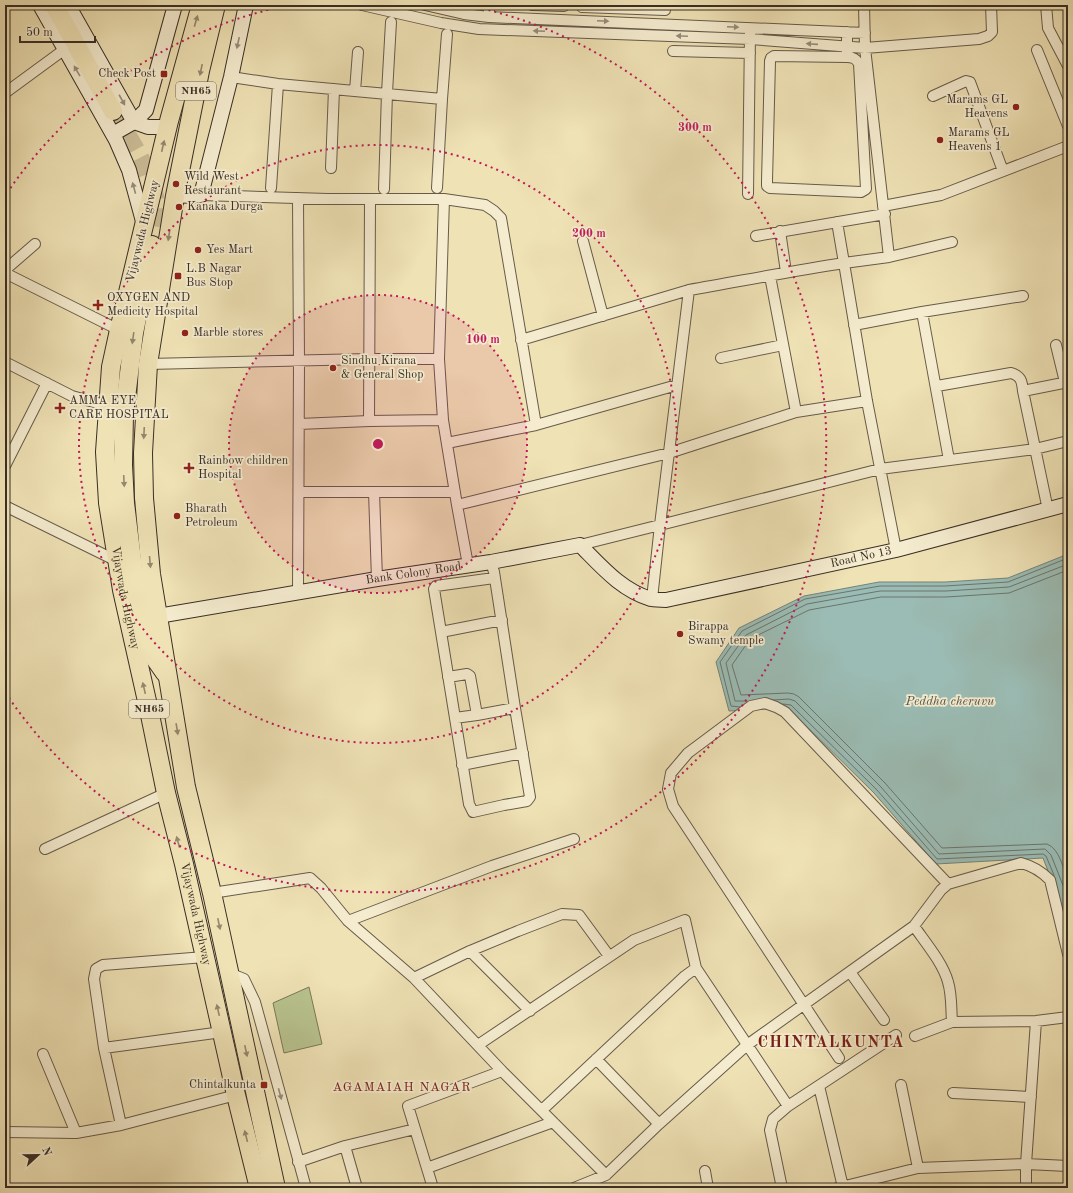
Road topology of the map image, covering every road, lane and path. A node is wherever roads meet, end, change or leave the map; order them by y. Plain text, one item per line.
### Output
1 (40, 5) edge
2 (54, 5) edge
3 (68, 5) edge
4 (175, 5) edge
5 (201, 5) edge
6 (216, 5) edge
7 (246, 5) edge
8 (362, 5) edge
9 (426, 5) edge
10 (489, 5) edge
11 (532, 5) edge
12 (864, 5) edge
13 (991, 5) edge
14 (1046, 5) edge
15 (564, 6) edge
16 (582, 6) edge
17 (665, 8) edge
18 (467, 14) junction
19 (489, 17) junction
20 (581, 20) junction
21 (564, 21) junction
22 (391, 22) dead end
23 (665, 24) junction
24 (465, 27) junction
25 (750, 28) junction
26 (564, 32) junction
27 (847, 32) junction
28 (865, 33) junction
29 (447, 34) dead end
30 (664, 36) junction
31 (750, 39) junction
32 (833, 45) junction
33 (846, 46) junction
34 (865, 48) junction
35 (65, 49) junction
36 (673, 50) dead end
37 (1037, 50) dead end
38 (358, 52) dead end
39 (750, 53) junction
40 (833, 57) junction
41 (846, 57) junction
42 (1068, 66) edge
43 (231, 77) junction
44 (278, 84) junction
45 (334, 89) junction
46 (355, 91) junction
47 (5, 93) edge
48 (387, 93) junction
49 (933, 96) dead end
50 (442, 98) junction
51 (114, 111) tunnel mouth
52 (134, 122) junction
53 (1068, 126) edge
54 (168, 127) junction
55 (113, 134) junction
56 (1068, 146) edge
57 (331, 168) dead end
58 (1003, 172) junction
59 (271, 188) dead end
60 (384, 188) dead end
61 (437, 188) dead end
62 (748, 194) dead end
63 (201, 195) junction
64 (175, 196) junction
65 (298, 198) junction
66 (370, 199) junction
67 (444, 199) junction
68 (884, 210) junction
69 (837, 222) junction
70 (144, 225) junction
71 (780, 231) junction
72 (756, 236) dead end
73 (584, 240) dead end
74 (952, 242) dead end
75 (35, 244) dead end
76 (152, 245) tunnel mouth
77 (890, 257) junction
78 (844, 263) junction
79 (5, 272) edge
80 (786, 272) junction
81 (770, 276) junction
82 (689, 290) junction
83 (1023, 296) dead end
84 (922, 312) junction
85 (603, 316) junction
86 (854, 325) junction
87 (118, 330) junction
88 (521, 340) junction
89 (783, 345) junction
90 (1056, 345) dead end
91 (722, 358) dead end
92 (368, 359) junction
93 (440, 359) junction
94 (299, 361) junction
95 (5, 362) edge
96 (148, 364) junction
97 (1067, 382) edge
98 (47, 384) junction
99 (677, 385) junction
100 (937, 386) junction
101 (1024, 391) junction
102 (866, 401) junction
103 (108, 406) junction
104 (796, 412) junction
105 (443, 420) junction
106 (369, 421) junction
107 (298, 424) junction
108 (536, 425) junction
109 (1068, 441) edge
110 (447, 443) junction
111 (1035, 449) junction
112 (669, 453) junction
113 (949, 460) junction
114 (5, 466) edge
115 (880, 469) junction
116 (299, 492) junction
117 (374, 492) junction
118 (455, 492) junction
119 (1068, 504) edge
120 (5, 506) edge
121 (457, 506) junction
122 (1048, 510) junction
123 (660, 525) junction
124 (580, 545) junction
125 (896, 550) junction
126 (117, 560) junction
127 (491, 562) junction
128 (468, 565) junction
129 (494, 578) junction
130 (377, 579) junction
131 (298, 593) junction
132 (652, 599) junction
133 (158, 616) junction
134 (502, 620) junction
135 (441, 632) junction
136 (168, 677) junction
137 (448, 677) junction
138 (515, 708) junction
139 (477, 715) junction
140 (455, 718) junction
141 (523, 753) junction
142 (462, 765) junction
143 (166, 793) junction
144 (574, 839) dead end
145 (45, 850) dead end
146 (204, 860) junction
147 (184, 864) junction
148 (948, 884) junction
149 (212, 893) junction
150 (348, 921) junction
151 (914, 926) junction
152 (470, 951) junction
153 (1068, 954) edge
154 (609, 956) junction
155 (205, 957) junction
156 (696, 968) junction
157 (850, 972) junction
158 (229, 973) junction
159 (414, 978) junction
160 (803, 1005) junction
161 (530, 1011) junction
162 (1068, 1017) edge
163 (884, 1020) dead end
164 (1036, 1021) junction
165 (952, 1022) junction
166 (222, 1032) junction
167 (896, 1035) dead end
168 (915, 1036) dead end
169 (478, 1045) junction
170 (747, 1045) junction
171 (104, 1048) junction
172 (43, 1054) dead end
173 (839, 1058) dead end
174 (596, 1059) junction
175 (502, 1071) junction
176 (901, 1085) dead end
177 (819, 1086) junction
178 (953, 1093) dead end
179 (236, 1095) junction
180 (1031, 1096) junction
181 (788, 1106) junction
182 (542, 1110) junction
183 (553, 1122) junction
184 (659, 1124) junction
185 (121, 1126) junction
186 (415, 1129) junction
187 (5, 1132) edge
188 (76, 1133) junction
189 (344, 1146) junction
190 (298, 1162) junction
191 (1026, 1164) junction
192 (253, 1166) junction
193 (1068, 1166) edge
194 (427, 1168) junction
195 (918, 1168) junction
196 (705, 1171) dead end
197 (606, 1175) junction
198 (840, 1187) edge
199 (253, 1188) edge
200 (259, 1188) edge
201 (276, 1188) edge
202 (306, 1188) edge
203 (357, 1188) edge
204 (433, 1188) edge
205 (574, 1188) edge
206 (708, 1188) edge
207 (782, 1188) edge
208 (1026, 1188) edge

1 - 35 street
2 - 51 highway
3 -> 52 street
4 - 52 street
54 -> 5 highway, Vijaywada Highway / NH65
6 -> 64 highway, Vijaywada Highway / NH65
7 -> 43 street
8 - 24 street
9 - 18 street
10 - 19 street
11 - 15 street
12 - 28 street
13 - 34 street
14 - 42 street
15 - 21 street
16 - 17 street
16 - 20 street
17 - 23 street
18 - 19 street
18 - 24 street
19 - 21 street
20 - 21 street
20 -> 23 street
21 - 26 street
22 - 48 street
23 -> 25 street
23 - 30 street
26 -> 24 street
25 - 27 street
25 - 31 street
26 - 30 street
27 - 28 street
27 - 33 street
28 - 34 street
29 - 50 street
31 -> 30 street
32 -> 31 street
31 - 39 street
32 - 33 street
32 - 40 street
33 - 34 street
33 - 41 street
34 - 68 street
35 - 47 street
55 -> 35 street
36 - 39 street
37 - 53 street
38 - 46 street
39 - 62 street
40 - 41 street
40 - 41 street
43 - 44 street
43 - 63 street
44 - 45 street
44 - 59 street
45 - 46 street
45 - 57 street
46 - 48 street
48 - 50 street
48 - 60 street
49 - 58 street
50 - 61 street
52 - 54 street
52 - 55 street
70 -> 54 highway, Vijaywada Highway / NH65
70 -> 55 street
56 - 58 street
58 - 68 street
63 - 64 street
63 - 65 street
64 -> 96 highway, Vijaywada Highway / NH65
65 - 66 street
65 - 94 street
66 - 67 street
66 - 92 street
67 - 88 street
67 - 93 street
68 - 69 street
68 - 77 street
69 - 71 street
69 - 78 street
70 - 87 highway, Vijaywada Highway / NH65
71 - 72 street
71 - 80 street
73 - 85 street
74 - 77 street
75 - 79 street
76 -> 136 highway
77 - 78 street
78 - 80 street
78 - 86 street
79 - 87 street
80 - 81 street
81 - 82 street
81 - 89 street
82 - 85 street
82 - 99 street
83 - 84 street
84 - 86 street
84 - 100 street
85 - 88 street
86 - 102 street
87 - 103 highway, Vijaywada Highway / NH65
88 - 108 street
89 - 91 street
89 - 104 street
90 - 97 street
92 - 93 street
92 - 94 street
92 - 106 street
93 - 105 street
94 - 96 street
94 - 107 street
95 - 98 street
96 -> 133 highway, Vijaywada Highway / NH65
97 - 101 street
98 - 103 street
98 - 114 street
99 - 108 street
99 - 112 street
100 - 101 street
100 - 113 street
101 - 111 street
102 - 104 street
102 - 115 street
103 - 126 highway, Vijaywada Highway / NH65
104 - 112 street
105 - 106 street
105 - 110 street
106 - 107 street
107 - 116 street
108 - 110 street
109 - 111 street
110 - 118 street
111 - 113 street
111 - 122 street
112 - 121 street
112 - 123 street
113 - 115 street
115 - 123 street
115 - 125 street
116 - 117 street
116 - 131 street
117 - 118 street
117 - 130 street
118 - 121 street
119 - 122 street, Road No 13
120 - 126 street
121 - 128 street
122 - 125 street, Road No 13
123 - 124 street
123 - 132 street
124 - 127 street, Bank Colony Road
124 - 132 street
125 - 132 street, Road No 13
143 -> 126 highway, Vijaywada Highway / NH65
127 - 128 street, Bank Colony Road
127 - 129 street
128 - 130 street, Bank Colony Road
129 - 134 street
129 - 135 street
130 - 131 street, Bank Colony Road
131 - 133 street, Bank Colony Road
133 - 136 highway, Vijaywada Highway / NH65
134 - 135 street
134 - 138 street
135 - 137 street
136 -> 146 highway, Vijaywada Highway / NH65
137 - 139 street
137 - 140 street
138 - 139 street
138 - 141 street
139 - 140 street
140 - 142 street
141 - 142 street
141 - 142 street
143 - 145 street
147 -> 143 highway, Vijaywada Highway / NH65
144 - 150 street
146 - 147 highway
146 - 149 highway, Vijaywada Highway / NH65
147 - 155 highway, Vijaywada Highway / NH65
148 - 151 street
148 - 153 street
148 - 160 street
149 - 150 street
149 -> 158 highway, Vijaywada Highway / NH65
150 - 159 street
151 - 157 street
151 - 165 street
152 - 154 street
152 - 159 street
152 - 161 street
154 - 156 street
154 - 161 street
166 -> 155 highway, Vijaywada Highway / NH65
155 - 171 street
156 - 170 street
156 - 174 street
157 - 160 street
157 - 163 street
158 -> 190 street
158 -> 201 highway, Vijaywada Highway / NH65
159 - 169 street
160 - 170 street
160 - 173 street
161 - 169 street
162 - 164 street
164 - 165 street
164 - 180 street
165 - 168 street
166 - 171 street
166 - 179 highway, Vijaywada Highway / NH65
167 - 177 street
169 - 175 street
170 - 181 street
170 - 184 street
171 - 185 street
172 - 188 street
174 - 182 street
174 - 184 street
175 - 182 street
175 - 186 street
176 - 195 street
177 - 181 street
177 - 198 street
178 - 180 street
179 - 185 street
192 -> 179 highway, Vijaywada Highway / NH65
180 - 191 street
181 - 207 street
182 - 183 street
183 - 194 street
183 - 197 street
184 - 197 street
185 - 188 street
186 - 189 street
186 - 194 street
187 - 188 street
189 - 190 street
189 - 203 street
190 - 202 street
191 - 193 street
191 - 195 street
191 - 208 street
192 - 199 street
192 - 200 highway, Vijaywada Highway / NH65
194 - 204 street
195 - 198 street
196 - 206 street
197 - 205 street

